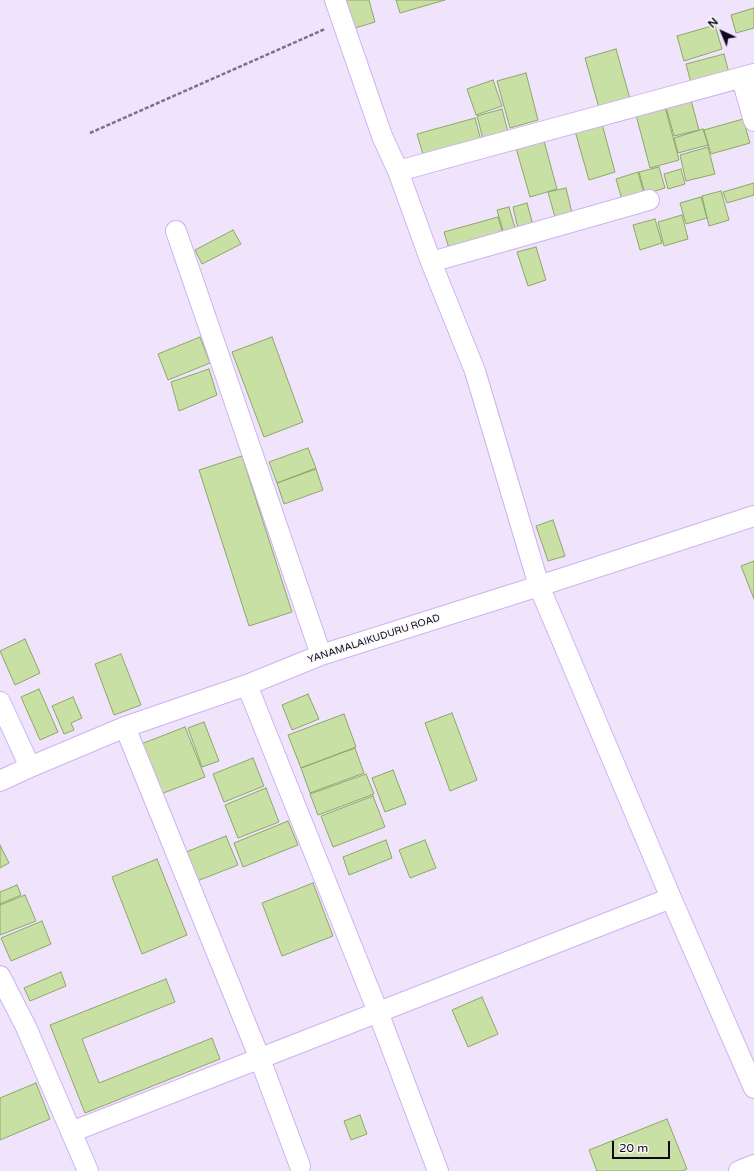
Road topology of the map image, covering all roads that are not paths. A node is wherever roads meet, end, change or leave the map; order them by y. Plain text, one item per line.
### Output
1 (335, 0) edge
2 (748, 77) edge
3 (754, 121) edge
4 (398, 171) junction
5 (649, 200) dead end
6 (176, 231) dead end
7 (431, 262) junction
8 (754, 516) edge
9 (539, 586) junction
10 (321, 655) junction
11 (247, 685) junction
12 (0, 702) edge
13 (125, 727) junction
14 (30, 767) junction
15 (0, 781) edge
16 (671, 898) junction
17 (0, 976) edge
18 (378, 1012) junction
19 (260, 1059) junction
20 (754, 1088) edge
21 (71, 1132) junction
22 (754, 1165) edge
23 (300, 1166) dead end
24 (88, 1171) edge
25 (438, 1171) edge
26 (739, 1171) edge

1 - 4 street
2 - 3 street
2 - 4 street
4 - 7 street
5 - 7 street
6 - 10 street
7 - 9 street
8 - 9 street, YANAMALAIKUDURU ROAD
9 - 10 street, YANAMALAIKUDURU ROAD
9 - 16 street
10 - 11 street, YANAMALAIKUDURU ROAD
11 - 13 street, YANAMALAIKUDURU ROAD
11 - 18 street
12 - 14 street
13 - 14 street, YANAMALAIKUDURU ROAD
13 - 19 street
14 - 15 street, YANAMALAIKUDURU ROAD
16 - 18 street
16 - 20 street
17 - 21 street
18 - 19 street
18 - 25 street
19 - 21 street
19 - 23 street
21 - 24 street
22 - 26 street

